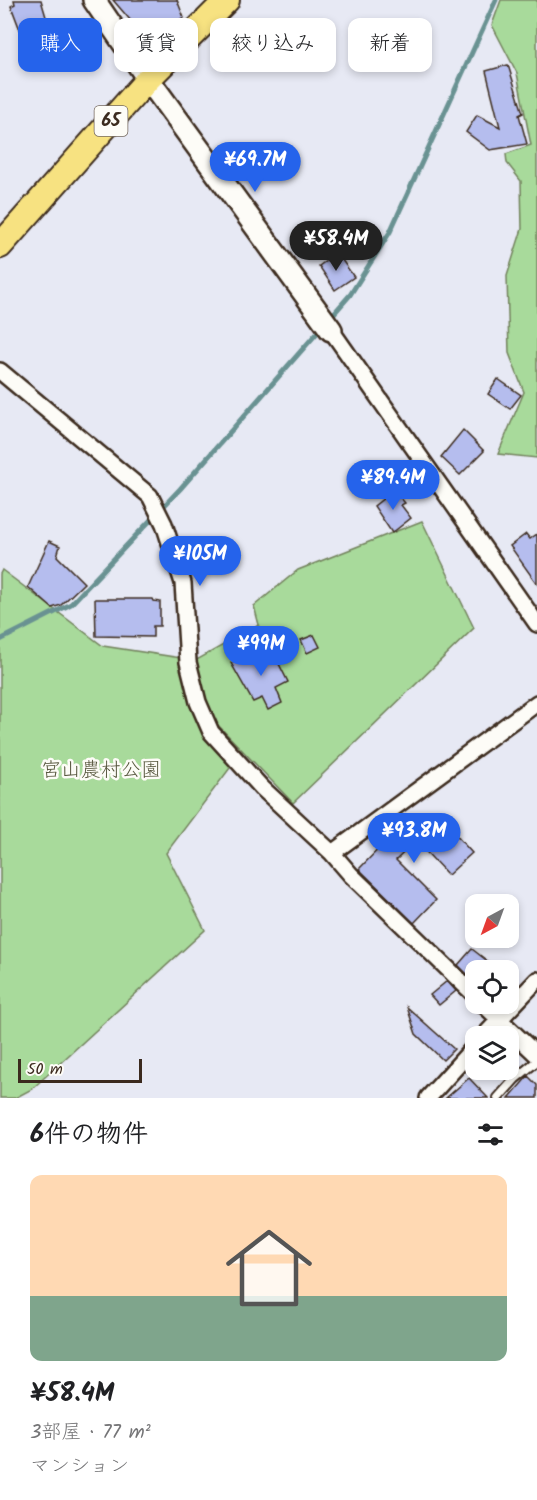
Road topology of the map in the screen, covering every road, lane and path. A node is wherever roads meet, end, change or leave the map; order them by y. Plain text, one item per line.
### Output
1 (94, 0) edge
2 (226, 0) edge
3 (148, 79) junction
4 (0, 246) edge
5 (331, 330) joint
6 (0, 371) edge
7 (537, 624) edge
8 (537, 703) edge
9 (332, 853) junction
10 (537, 980) edge
11 (465, 985) edge
12 (494, 1014) edge
13 (499, 1019) junction
14 (493, 1026) edge
15 (537, 1055) edge
16 (465, 1058) edge
17 (537, 1061) edge
18 (428, 1098) edge
19 (498, 1098) edge

1 - 3 street
2 - 3 main road, 65
3 - 4 main road, 65
3 - 5 street
5 - 7 street
6 - 9 street
8 - 9 street
9 - 11 street
10 - 13 street
12 - 13 street
13 - 14 street
13 - 15 street
16 - 18 street
17 - 19 lane

